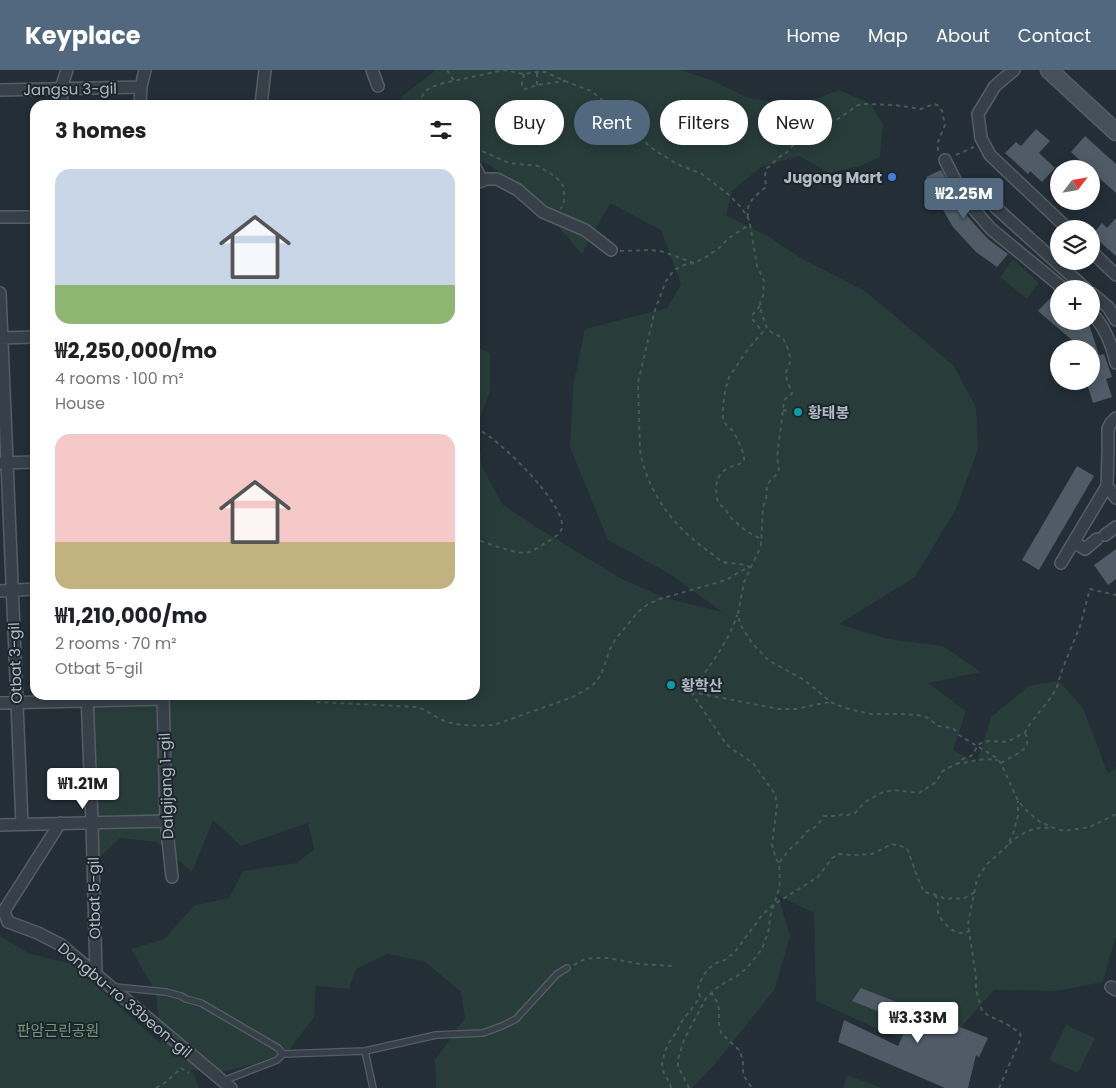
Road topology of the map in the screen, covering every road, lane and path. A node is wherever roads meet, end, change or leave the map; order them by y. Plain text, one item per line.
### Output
1 (67, 70) edge
2 (145, 70) edge
3 (265, 70) edge
4 (372, 70) edge
5 (447, 70) edge
6 (500, 70) edge
7 (1014, 70) edge
8 (1049, 70) edge
9 (537, 71) edge
10 (524, 74) junction
11 (454, 81) junction
12 (565, 82) junction
13 (537, 85) junction
14 (378, 86) dead end
15 (140, 87) junction
16 (61, 88) junction
17 (0, 90) edge
18 (62, 100) edge
19 (140, 100) edge
20 (262, 100) edge
21 (421, 100) edge
22 (1116, 132) edge
23 (983, 142) junction
24 (480, 150) edge
25 (945, 160) junction
26 (480, 181) edge
27 (995, 207) dead end
28 (30, 217) edge
29 (0, 218) edge
30 (748, 218) junction
31 (558, 219) junction
32 (1059, 220) edge
33 (750, 224) junction
34 (611, 250) joint
35 (1100, 260) edge
36 (694, 263) junction
37 (1116, 275) edge
38 (1053, 280) edge
39 (1076, 280) edge
40 (0, 292) edge
41 (1100, 300) edge
42 (760, 306) junction
43 (1116, 320) edge
44 (1100, 325) edge
45 (30, 337) edge
46 (1, 338) edge
47 (1116, 363) edge
48 (783, 410) junction
49 (789, 411) dead end
50 (1116, 418) edge
51 (480, 430) edge
52 (30, 462) edge
53 (3, 463) edge
54 (1107, 486) junction
55 (1116, 498) edge
56 (1116, 527) edge
57 (480, 541) edge
58 (762, 542) junction
59 (1074, 542) junction
60 (1061, 564) dead end
61 (751, 568) junction
62 (30, 589) edge
63 (0, 590) edge
64 (12, 590) junction
65 (1116, 595) edge
66 (738, 614) junction
67 (691, 692) junction
68 (52, 700) edge
69 (87, 700) edge
70 (163, 700) edge
71 (313, 700) edge
72 (17, 702) junction
73 (832, 702) junction
74 (0, 703) edge
75 (1025, 732) junction
76 (978, 746) junction
77 (1000, 762) junction
78 (954, 765) junction
79 (1018, 801) junction
80 (1116, 814) edge
81 (166, 821) junction
82 (60, 823) junction
83 (92, 823) junction
84 (22, 824) junction
85 (0, 825) edge
86 (1054, 828) junction
87 (1006, 847) junction
88 (778, 863) junction
89 (172, 878) dead end
90 (975, 892) junction
91 (934, 894) junction
92 (773, 905) junction
93 (2, 909) edge
94 (968, 931) junction
95 (673, 966) dead end
96 (567, 968) joint
97 (96, 973) junction
98 (111, 987) junction
99 (711, 992) junction
100 (365, 1051) junction
101 (283, 1054) junction
102 (189, 1073) dead end
103 (227, 1084) edge
104 (156, 1088) edge
105 (373, 1088) edge
106 (671, 1088) edge
107 (689, 1088) edge
108 (752, 1088) edge
109 (1000, 1088) edge

1 - 16 street
2 - 15 street
3 - 20 street
4 - 14 street
5 - 11 path
6 - 10 path
6 - 11 path
7 - 23 street
8 - 22 main road
9 - 10 path
9 - 12 path
9 - 13 path
10 - 13 path
11 - 21 path
12 - 13 path
12 - 30 path
15 - 16 street, Jangsu 3-gil
15 - 19 street
16 - 17 street, Jangsu 3-gil
16 - 18 street
23 - 25 path
23 - 32 street
24 - 31 path
25 - 30 path
25 - 38 street
26 - 31 street
27 - 39 street
28 - 29 street
30 - 33 path
31 - 34 street
33 - 36 path
33 - 42 path
34 - 36 path
35 - 37 street
36 - 61 path
40 - 46 street, Otbat 3-gil
41 - 43 street
42 - 48 path
42 - 58 path
44 - 47 street
45 - 46 street
46 - 53 street, Otbat 3-gil
48 - 49 path
48 - 58 path
50 - 54 street
51 - 57 path
52 - 53 street
53 - 64 street, Otbat 3-gil
54 - 55 street
54 - 59 street
56 - 59 street
58 - 61 path
59 - 60 street
61 - 66 path
61 - 71 path
62 - 64 street
63 - 64 street
64 - 72 street, Otbat 3-gil
65 - 75 path
66 - 67 path
66 - 73 path
67 - 73 path
67 - 88 path
68 - 72 street
69 - 83 street, Otbat 5-gil
70 - 81 street, Dalgijang 1-gil
72 - 74 street
72 - 84 street, Otbat 3-gil
73 - 76 path
75 - 76 path
75 - 77 path
76 - 77 path
76 - 78 path
77 - 78 path
77 - 79 path
78 - 88 path
79 - 86 path
79 - 87 path
80 - 86 path
81 - 83 street
81 - 89 street, Dalgijang 1-gil
82 - 83 street
82 - 84 street
82 - 93 street, Dongbu-ro 33beon-gil
83 - 97 street, Otbat 5-gil
84 - 85 street
86 - 87 path
87 - 90 path
88 - 92 path
90 - 91 path
90 - 94 path
91 - 92 path
91 - 94 path
92 - 99 path
92 - 106 path
93 - 97 street, Dongbu-ro 33beon-gil
94 - 109 path
95 - 96 path
96 - 100 lane
97 - 98 street, Dongbu-ro 33beon-gil
98 - 101 lane
98 - 103 street, Dongbu-ro 33beon-gil
99 - 107 path
99 - 108 path
100 - 101 lane
100 - 105 lane
101 - 103 lane
102 - 104 path

